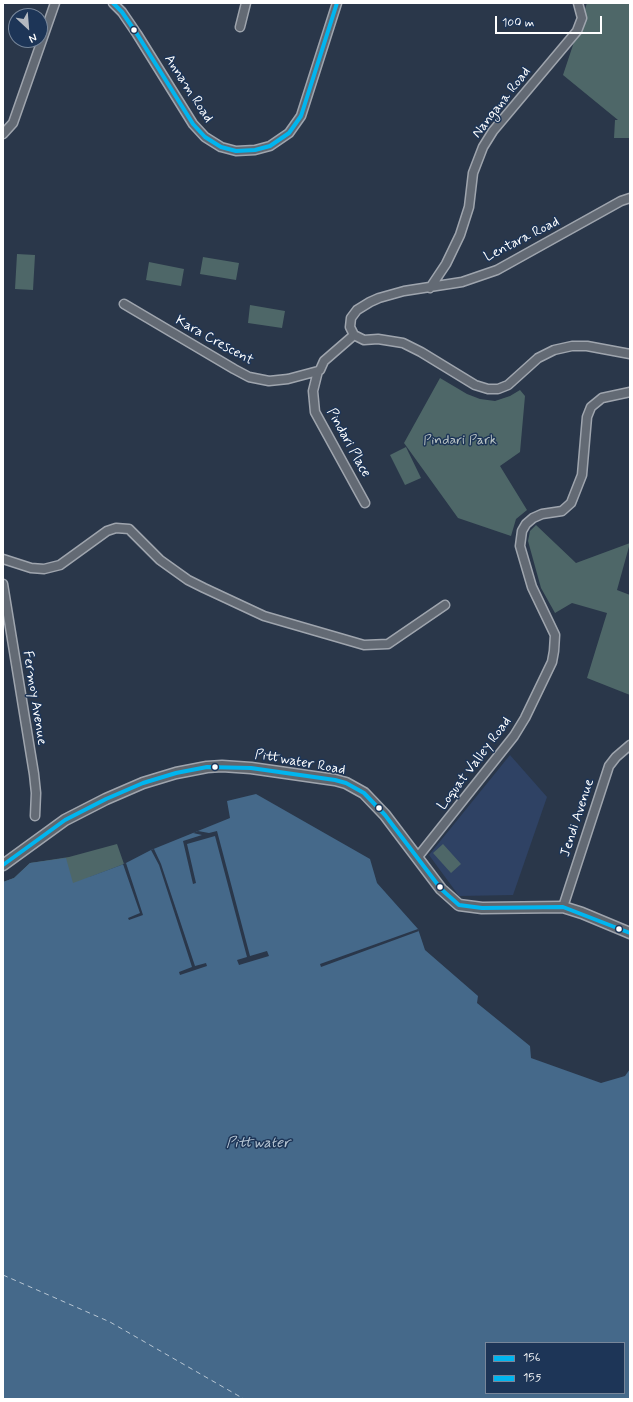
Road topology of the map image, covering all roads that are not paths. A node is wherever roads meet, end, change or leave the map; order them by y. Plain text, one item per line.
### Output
1 (55, 3) edge
2 (113, 3) edge
3 (246, 3) edge
4 (337, 3) edge
5 (578, 3) edge
6 (240, 27) dead end
7 (3, 134) edge
8 (630, 198) edge
9 (430, 288) junction
10 (124, 304) dead end
11 (354, 335) junction
12 (630, 354) edge
13 (318, 371) junction
14 (630, 392) edge
15 (365, 503) dead end
16 (3, 560) edge
17 (3, 584) edge
18 (446, 606) dead end
19 (7, 637) edge
20 (630, 745) edge
21 (36, 816) dead end
22 (417, 858) junction
23 (3, 865) edge
24 (563, 907) junction
25 (630, 933) edge

1 - 7 street
2 - 4 street, Annam Road
3 - 6 street
5 - 9 street, Nangana Road
8 - 9 street, Lentara Road
9 - 11 street, Lentara Road
10 - 13 street, Kara Crescent
11 - 12 street
11 - 13 street
13 - 15 street, Pindari Place
14 - 22 street, Loquat Valley Road
16 - 18 street
17 - 19 street, Fermoy Avenue
19 - 21 street, Fermoy Avenue
20 - 24 street, Jendi Avenue
22 - 23 main road, Pittwater Road
22 - 24 main road, Pittwater Road
24 - 25 main road, Pittwater Road

